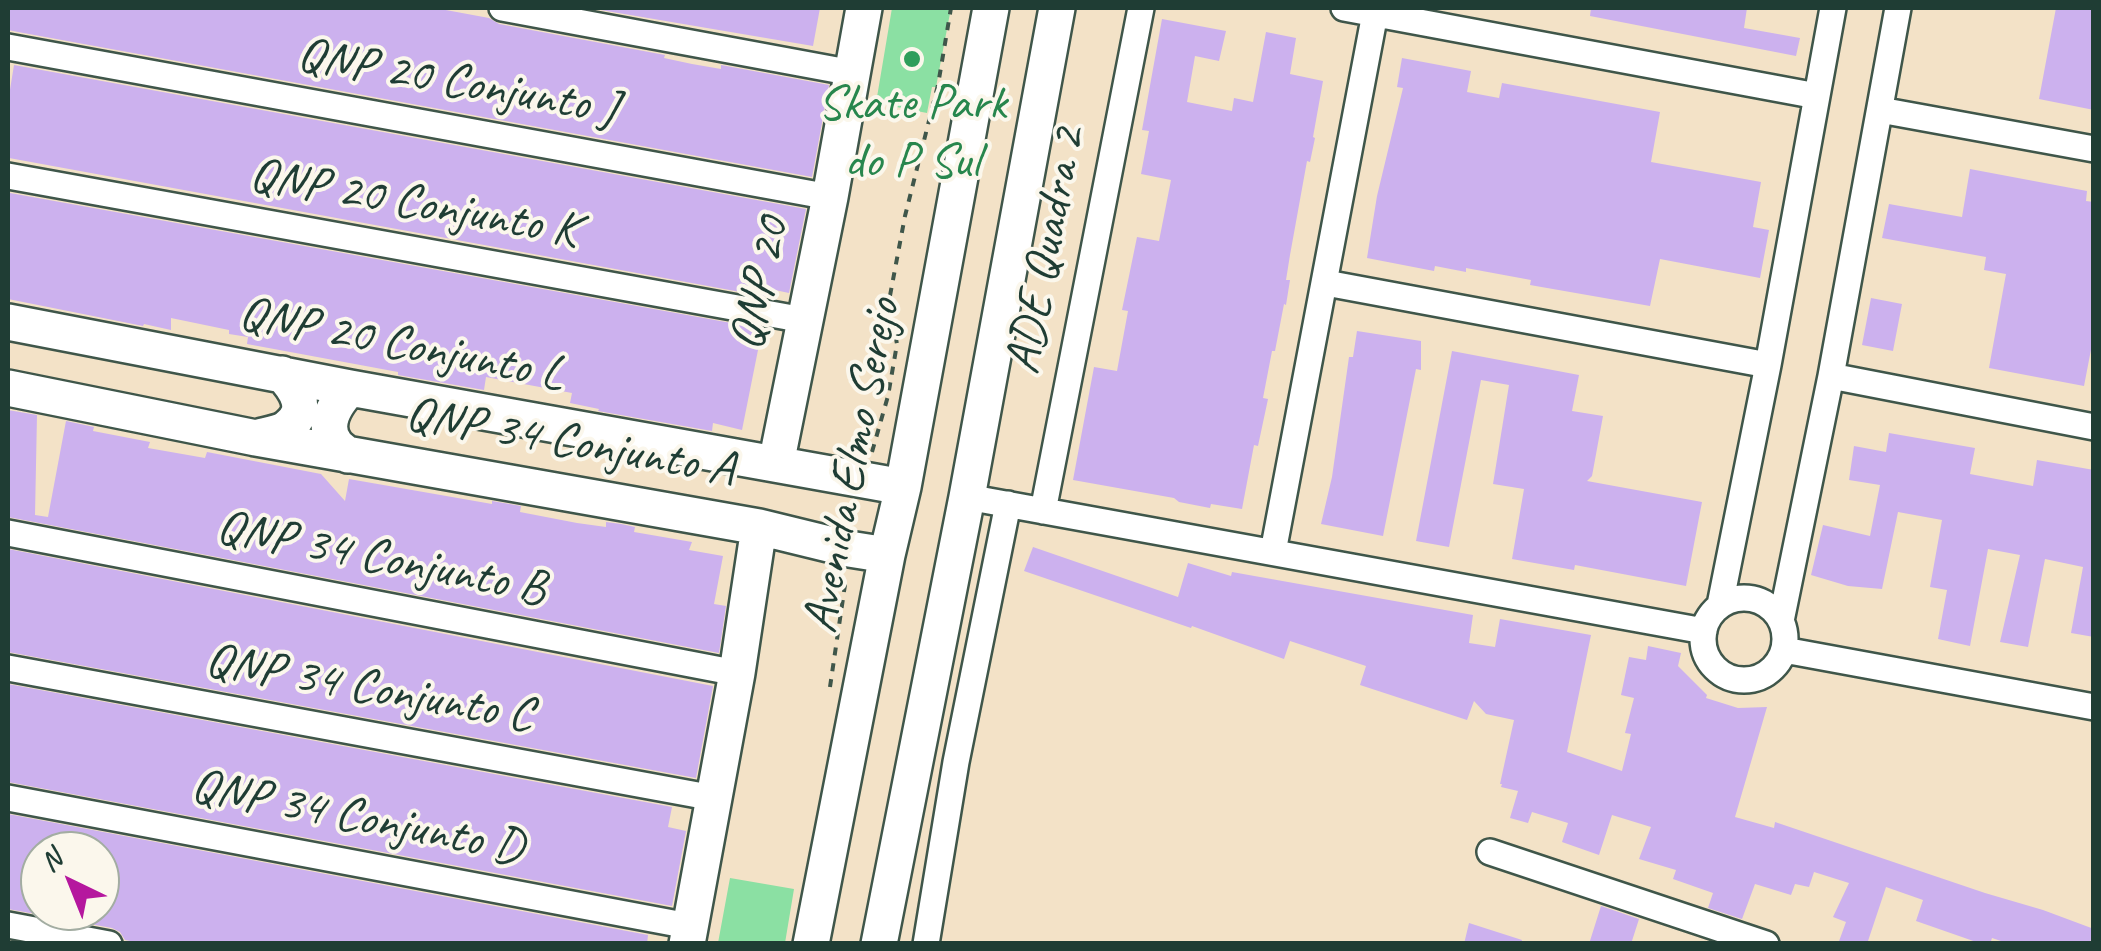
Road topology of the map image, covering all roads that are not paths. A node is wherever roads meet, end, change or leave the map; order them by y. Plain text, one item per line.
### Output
1 (502, 8) edge
2 (864, 8) edge
3 (990, 8) edge
4 (1057, 8) edge
5 (1140, 8) edge
6 (1344, 8) edge
7 (1833, 8) edge
8 (1898, 8) edge
9 (1376, 10) edge
10 (8, 47) edge
11 (852, 73) junction
12 (1817, 96) junction
13 (1880, 110) junction
14 (2094, 148) edge
15 (8, 176) edge
16 (830, 196) junction
17 (1326, 283) junction
18 (804, 320) junction
19 (8, 322) edge
20 (1768, 365) junction
21 (282, 374) junction
22 (1831, 376) junction
23 (8, 388) edge
24 (350, 388) junction
25 (2094, 427) edge
26 (256, 438) junction
27 (348, 455) junction
28 (776, 464) junction
29 (902, 487) junction
30 (967, 497) junction
31 (1008, 504) junction
32 (1042, 512) junction
33 (759, 527) junction
34 (8, 533) edge
35 (1273, 552) junction
36 (887, 554) junction
37 (1720, 606) junction
38 (1781, 620) junction
39 (1704, 631) junction
40 (1784, 650) junction
41 (8, 668) edge
42 (736, 673) junction
43 (2094, 707) edge
44 (8, 798) edge
45 (714, 798) junction
46 (1490, 852) dead end
47 (8, 925) edge
48 (688, 935) edge
49 (108, 944) edge
50 (812, 944) edge
51 (879, 944) edge
52 (926, 944) edge
53 (1766, 944) edge

1 - 11 street
2 - 11 street, QNP 20
3 - 29 street, Avenida Elmo Serejo
4 - 30 street
5 - 32 street, ADE Quadra 2
6 - 9 street
7 - 12 street
8 - 13 street
9 - 12 street
9 - 17 street
10 - 16 street, QNP 20 Conjunto J
11 - 16 street, QNP 20
12 - 20 street
13 - 14 street
13 - 22 street
15 - 18 street, QNP 20 Conjunto K
16 - 18 street, QNP 20
17 - 20 street
17 - 35 street
18 - 28 street, QNP 20
19 - 21 street, QNP 20 Conjunto L
20 - 37 street
21 - 24 street, QNP 20 Conjunto L
21 - 26 street
22 - 25 street
22 - 38 street
23 - 26 street, QNP 34 Conjunto A
24 - 27 street
24 - 28 street, QNP 20 Conjunto L
26 - 27 street, QNP 34 Conjunto A
27 - 33 street, QNP 34 Conjunto A
28 - 29 street, QNP 20 Conjunto L
29 - 36 street, Avenida Elmo Serejo
30 - 31 street
30 - 51 street
31 - 32 street
31 - 52 street
32 - 35 street
33 - 36 street
33 - 42 street, QNP 34 Conjunto A
34 - 42 street, QNP 34 Conjunto B
35 - 39 street
36 - 50 street, Avenida Elmo Serejo
37 - 38 street
37 - 39 street
38 - 40 street
39 - 40 street
40 - 43 street
41 - 45 street, QNP 34 Conjunto C
42 - 45 street, QNP 34 Conjunto A
44 - 48 street, QNP 34 Conjunto D
45 - 48 street, QNP 34 Conjunto A
46 - 53 street
47 - 49 street

